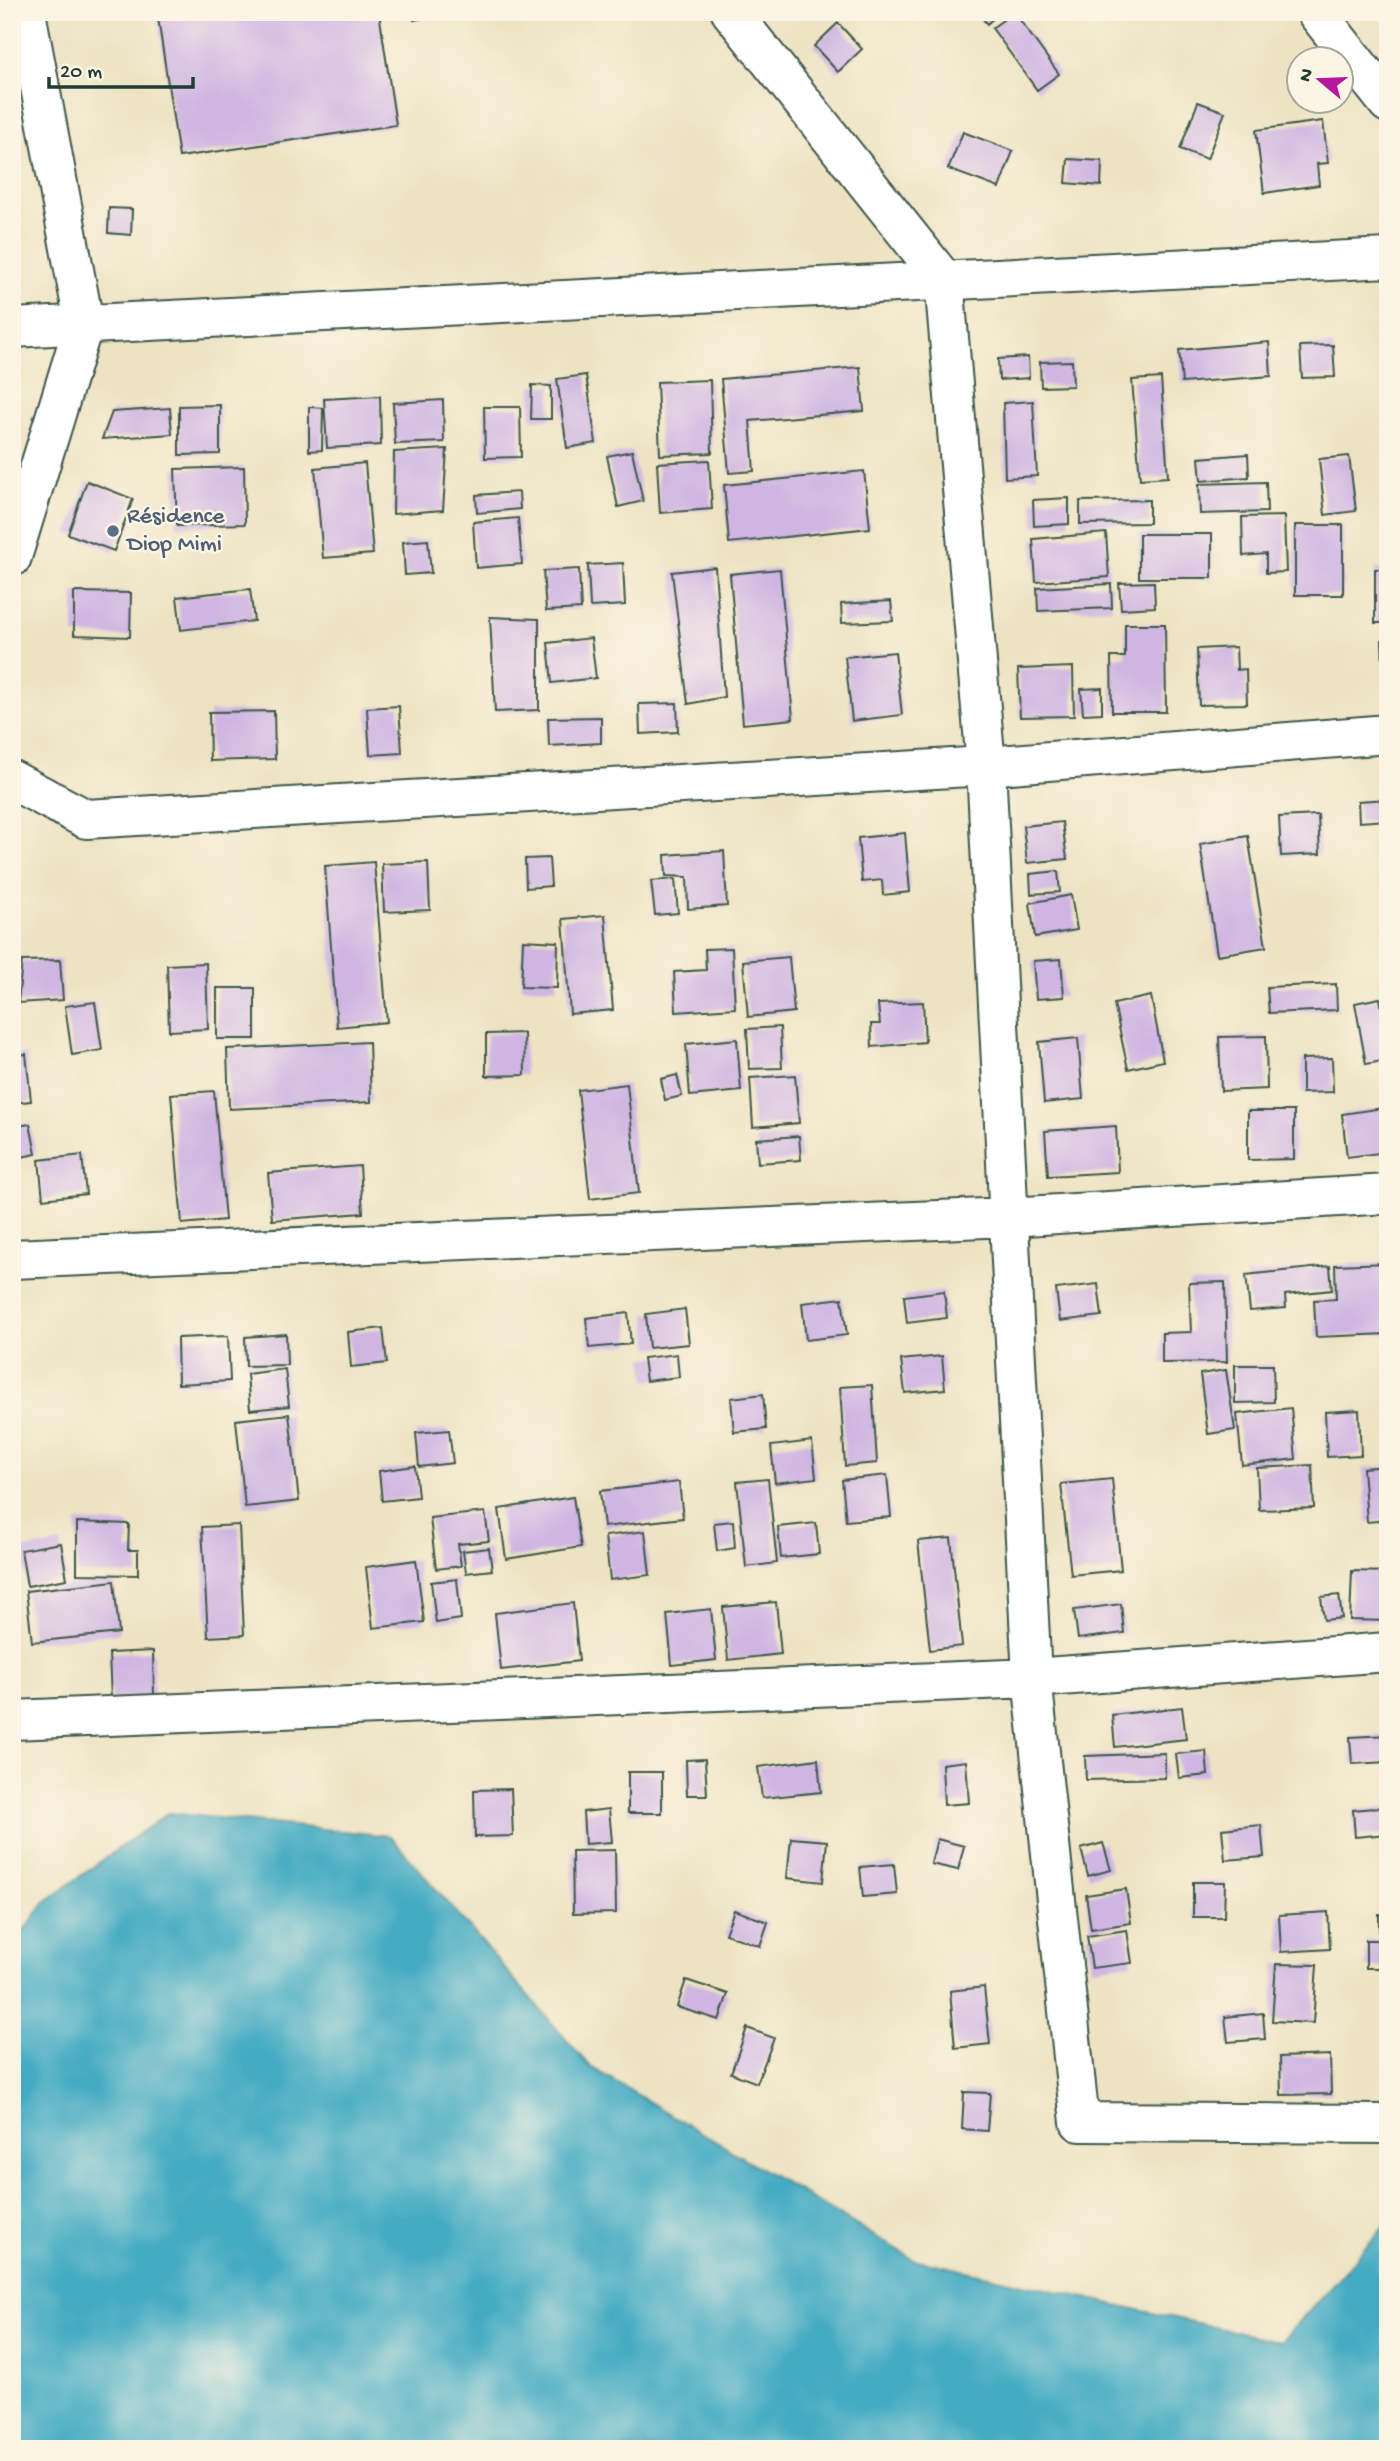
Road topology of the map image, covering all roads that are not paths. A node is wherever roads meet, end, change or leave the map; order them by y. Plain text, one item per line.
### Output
1 (26, 12) edge
2 (731, 12) edge
3 (1316, 12) edge
4 (1388, 103) edge
5 (1388, 258) edge
6 (944, 279) junction
7 (84, 323) junction
8 (12, 328) edge
9 (12, 557) edge
10 (1388, 734) edge
11 (986, 766) junction
12 (12, 780) edge
13 (1388, 1194) edge
14 (1009, 1217) junction
15 (12, 1258) edge
16 (1388, 1652) edge
17 (1032, 1678) junction
18 (12, 1720) edge
19 (1388, 2124) edge

1 - 7 street
2 - 6 street
3 - 4 street
5 - 6 street
6 - 7 street
6 - 11 street
7 - 8 street
7 - 9 street
10 - 11 street
11 - 12 street
11 - 14 street
13 - 14 street
14 - 15 street
14 - 17 street
16 - 17 street
17 - 18 street
17 - 19 street

